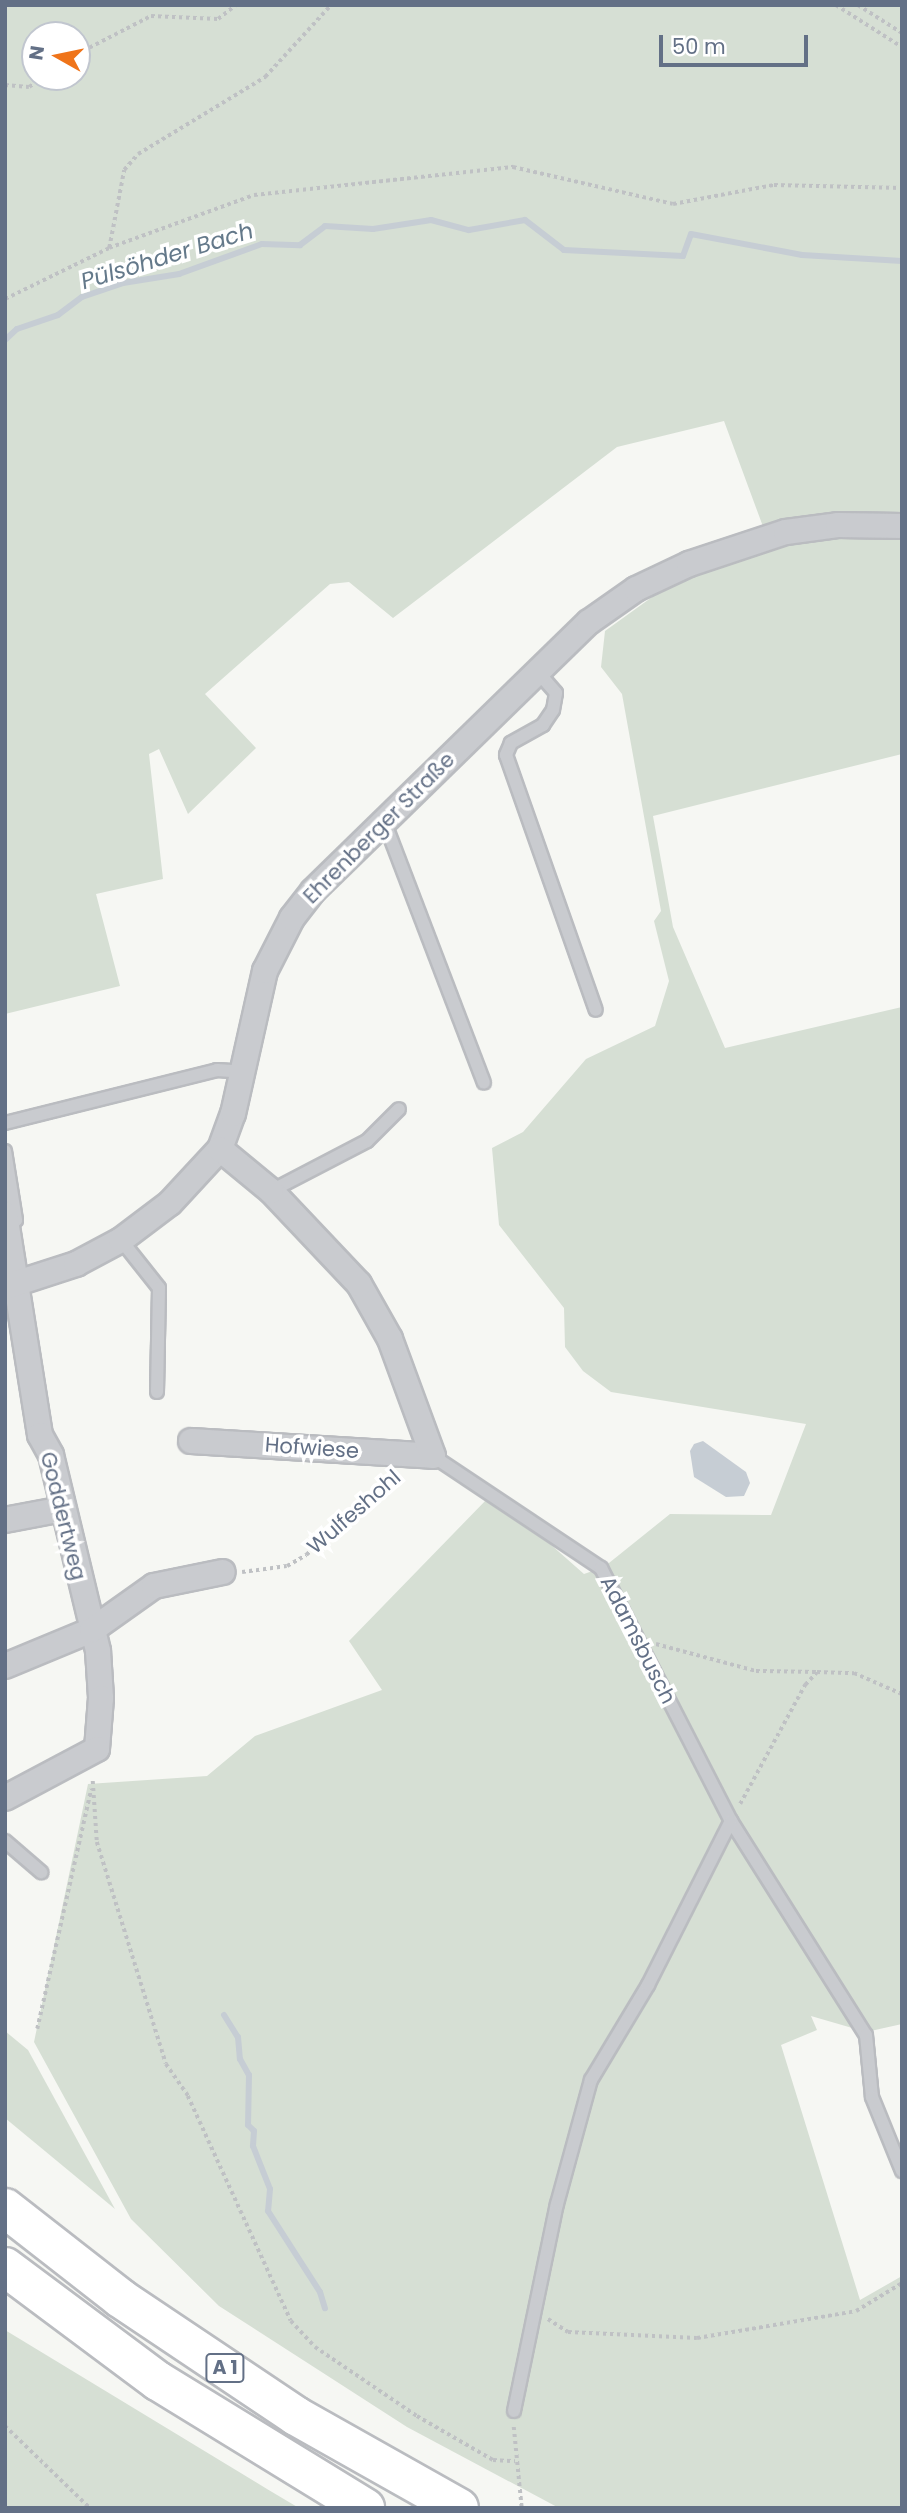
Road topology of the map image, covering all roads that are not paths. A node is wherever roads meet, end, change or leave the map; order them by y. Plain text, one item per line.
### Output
1 (902, 526) edge
2 (537, 671) junction
3 (384, 821) junction
4 (596, 1010) dead end
5 (243, 1072) junction
6 (484, 1083) dead end
7 (399, 1109) dead end
8 (5, 1123) edge
9 (220, 1149) junction
10 (5, 1151) edge
11 (271, 1191) junction
12 (5, 1214) edge
13 (121, 1240) junction
14 (10, 1286) edge
15 (157, 1392) dead end
16 (191, 1441) dead end
17 (433, 1456) junction
18 (63, 1509) junction
19 (5, 1520) edge
20 (223, 1572) road end
21 (92, 1630) junction
22 (5, 1665) edge
23 (5, 1798) edge
24 (731, 1821) junction
25 (5, 1841) edge
26 (41, 1872) dead end
27 (902, 2171) edge
28 (5, 2208) edge
29 (5, 2267) edge
30 (514, 2412) road end
31 (365, 2508) edge
32 (458, 2508) edge

1 - 2 street, Ehrenberger Straße
2 - 3 street, Ehrenberger Straße
2 - 4 lane
3 - 5 street, Ehrenberger Straße
3 - 6 lane
5 - 8 lane
5 - 9 street, Ehrenberger Straße
7 - 11 lane
9 - 11 street
9 - 13 street, Ehrenberger Straße
10 - 14 lane
11 - 17 street
12 - 14 street, Goddertweg
13 - 14 street, Ehrenberger Straße
13 - 15 lane
14 - 18 street, Goddertweg
16 - 17 street, Hofwiese
17 - 24 lane, Adamsbusch
18 - 19 street
18 - 21 street, Goddertweg
20 - 21 street
21 - 22 street
21 - 23 street, Goddertweg
24 - 27 lane, Adamsbusch
24 - 30 lane
25 - 26 lane
28 - 32 highway, A 1
29 - 31 highway, A 1

